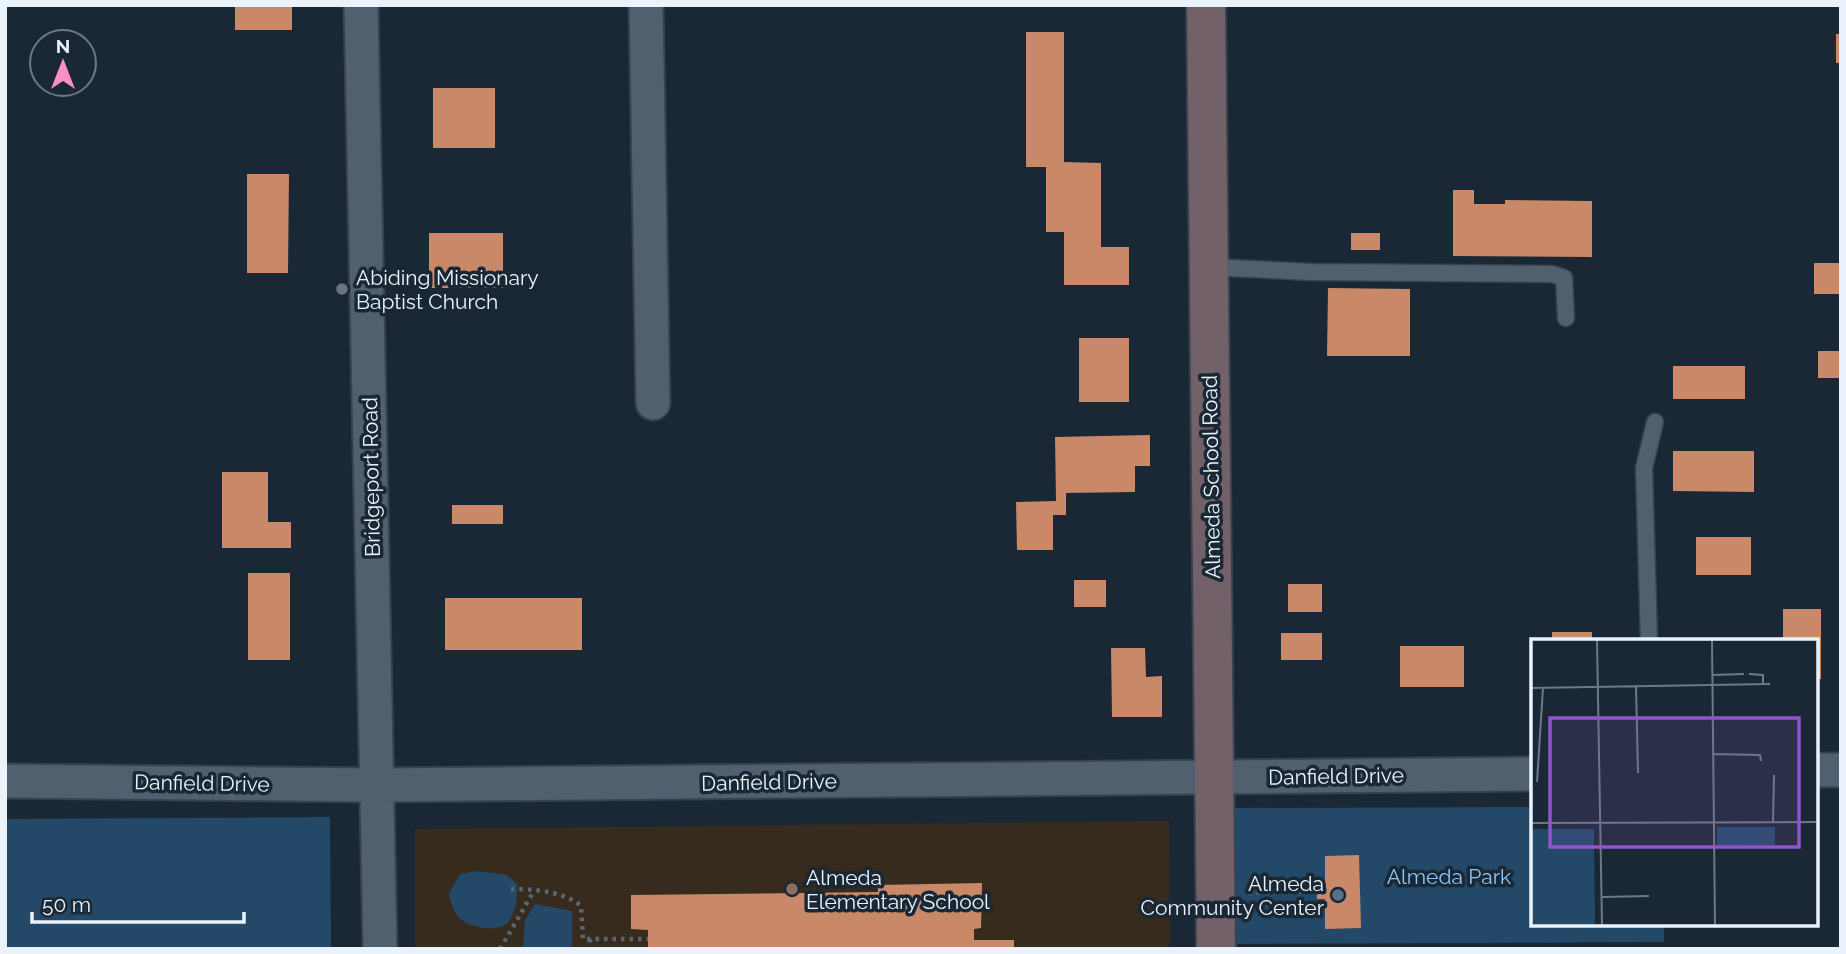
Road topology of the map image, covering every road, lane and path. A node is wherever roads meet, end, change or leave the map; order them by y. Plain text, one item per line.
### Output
1 (361, 5) edge
2 (646, 5) edge
3 (1206, 5) edge
4 (1209, 267) junction
5 (1566, 318) dead end
6 (653, 403) dead end
7 (1655, 422) dead end
8 (1649, 639) edge
9 (1818, 770) edge
10 (1841, 770) edge
11 (1531, 774) edge
12 (1214, 777) junction
13 (5, 781) edge
14 (378, 785) junction
15 (511, 889) dead end
16 (535, 891) junction
17 (1317, 891) dead end
18 (1215, 894) junction
19 (590, 939) junction
20 (648, 939) dead end
21 (380, 949) edge
22 (500, 949) edge
23 (590, 949) edge
24 (1216, 949) edge

1 - 14 street, Bridgeport Road
2 - 6 street
3 - 4 street, Almeda School Road
4 - 5 lane
4 - 12 street, Almeda School Road
7 - 8 lane
9 - 10 street
11 - 12 street, Danfield Drive
12 - 14 street, Danfield Drive
12 - 18 street, Almeda School Road
13 - 14 street, Danfield Drive
14 - 21 street, Bridgeport Road
15 - 16 path
16 - 19 path
16 - 22 path
17 - 18 path
18 - 24 street, Almeda School Road
19 - 20 path
19 - 23 path

